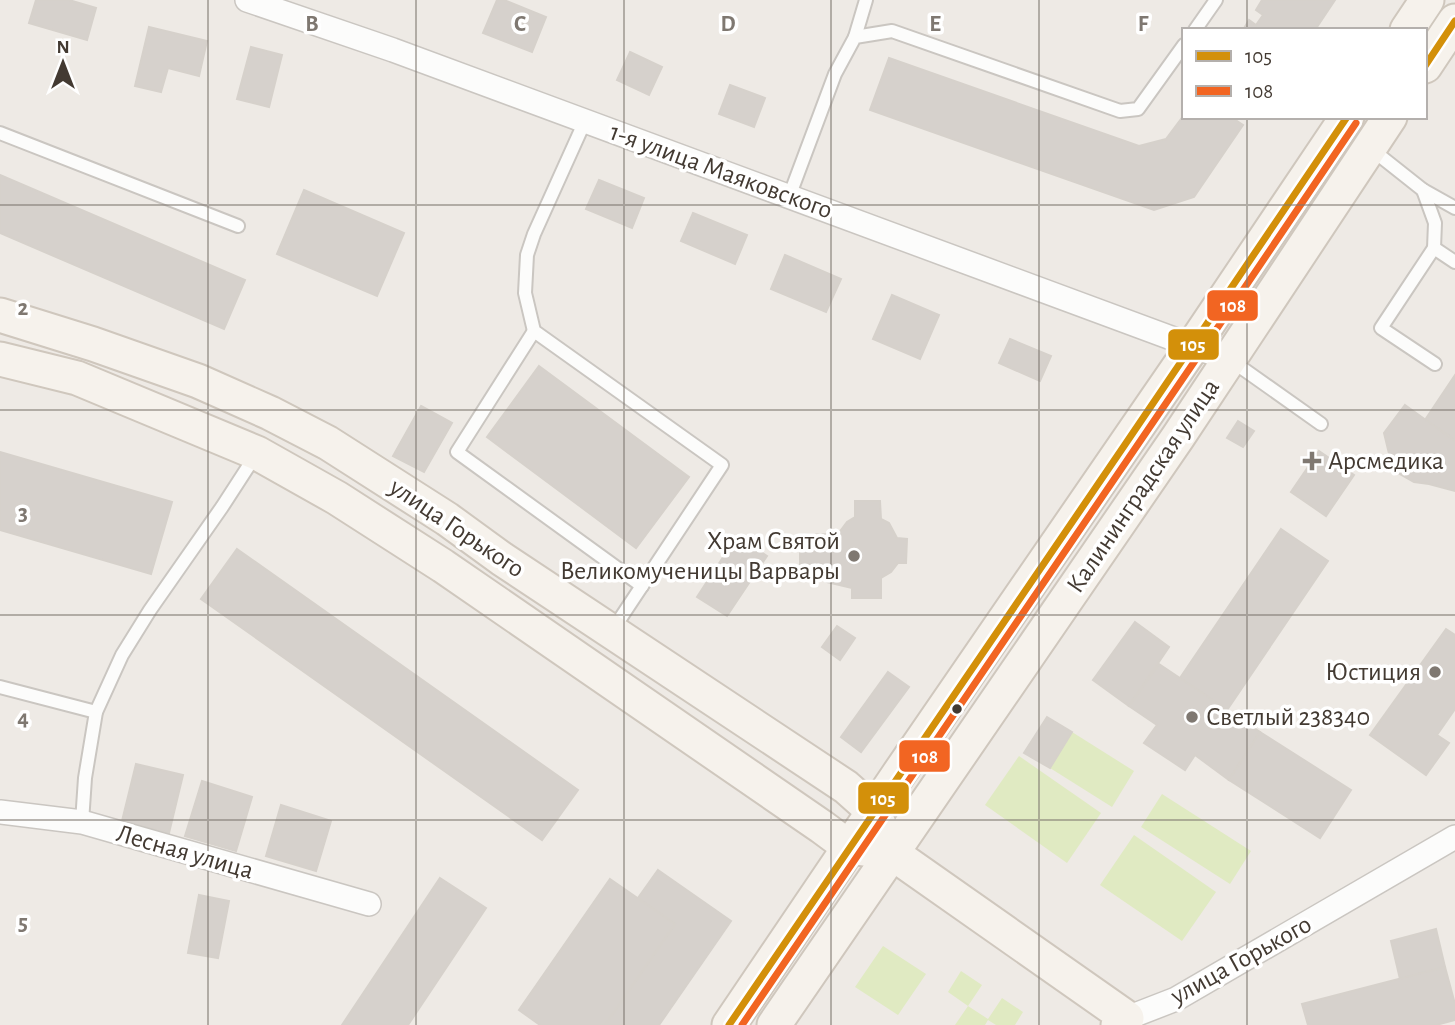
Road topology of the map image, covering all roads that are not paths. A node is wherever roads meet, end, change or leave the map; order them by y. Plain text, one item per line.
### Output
1 (247, 0) edge
2 (866, 0) edge
3 (1216, 0) edge
4 (1427, 0) edge
5 (1455, 21) edge
6 (1196, 28) edge
7 (1408, 28) edge
8 (855, 37) junction
9 (1182, 48) edge
10 (1427, 62) edge
11 (1347, 119) edge
12 (1389, 119) edge
13 (585, 121) junction
14 (0, 133) edge
15 (1370, 147) junction
16 (1423, 190) junction
17 (789, 197) junction
18 (1455, 208) edge
19 (238, 226) dead end
20 (1434, 247) junction
21 (1455, 262) edge
22 (0, 315) edge
23 (534, 331) junction
24 (1193, 346) junction
25 (0, 359) edge
26 (1228, 359) junction
27 (1435, 364) dead end
28 (1321, 424) dead end
29 (257, 453) junction
30 (414, 498) junction
31 (391, 533) junction
32 (642, 586) junction
33 (611, 632) junction
34 (0, 687) edge
35 (96, 712) junction
36 (873, 811) junction
37 (0, 812) edge
38 (82, 822) junction
39 (1455, 837) edge
40 (849, 847) junction
41 (892, 853) junction
42 (369, 904) dead end
43 (1122, 1021) edge
44 (729, 1025) edge
45 (774, 1025) edge

1 - 13 street, 1-я улица Маяковского
2 - 8 lane
3 - 6 lane
4 - 7 street
5 - 10 street
8 - 9 lane
8 - 17 lane
11 - 24 street, Калининградская улица
12 - 15 street, Калининградская улица
13 - 17 street, 1-я улица Маяковского
13 - 23 lane
14 - 19 lane
15 - 16 lane
15 - 26 street, Калининградская улица
16 - 18 lane
16 - 20 lane
17 - 24 street, 1-я улица Маяковского
20 - 21 lane
20 - 27 lane
22 - 30 street, улица Горького
23 - 32 lane
23 - 32 lane
24 - 26 street, 1-я улица Маяковского
24 - 36 street, Калининградская улица
25 - 29 street, улица Горького
26 - 28 lane
26 - 41 street, Калининградская улица
29 - 31 street, улица Горького
29 - 35 lane
30 - 31 street
30 - 33 street, улица Горького
31 - 40 street, улица Горького
32 - 33 lane
33 - 36 street, улица Горького
34 - 35 lane
35 - 38 lane
36 - 40 street, Калининградская улица
36 - 41 street, улица Горького
37 - 38 street, Лесная улица
38 - 42 street, Лесная улица
39 - 43 street, улица Горького
40 - 41 street, улица Горького
40 - 44 street, Калининградская улица
41 - 43 street, улица Горького
41 - 45 street, Калининградская улица

